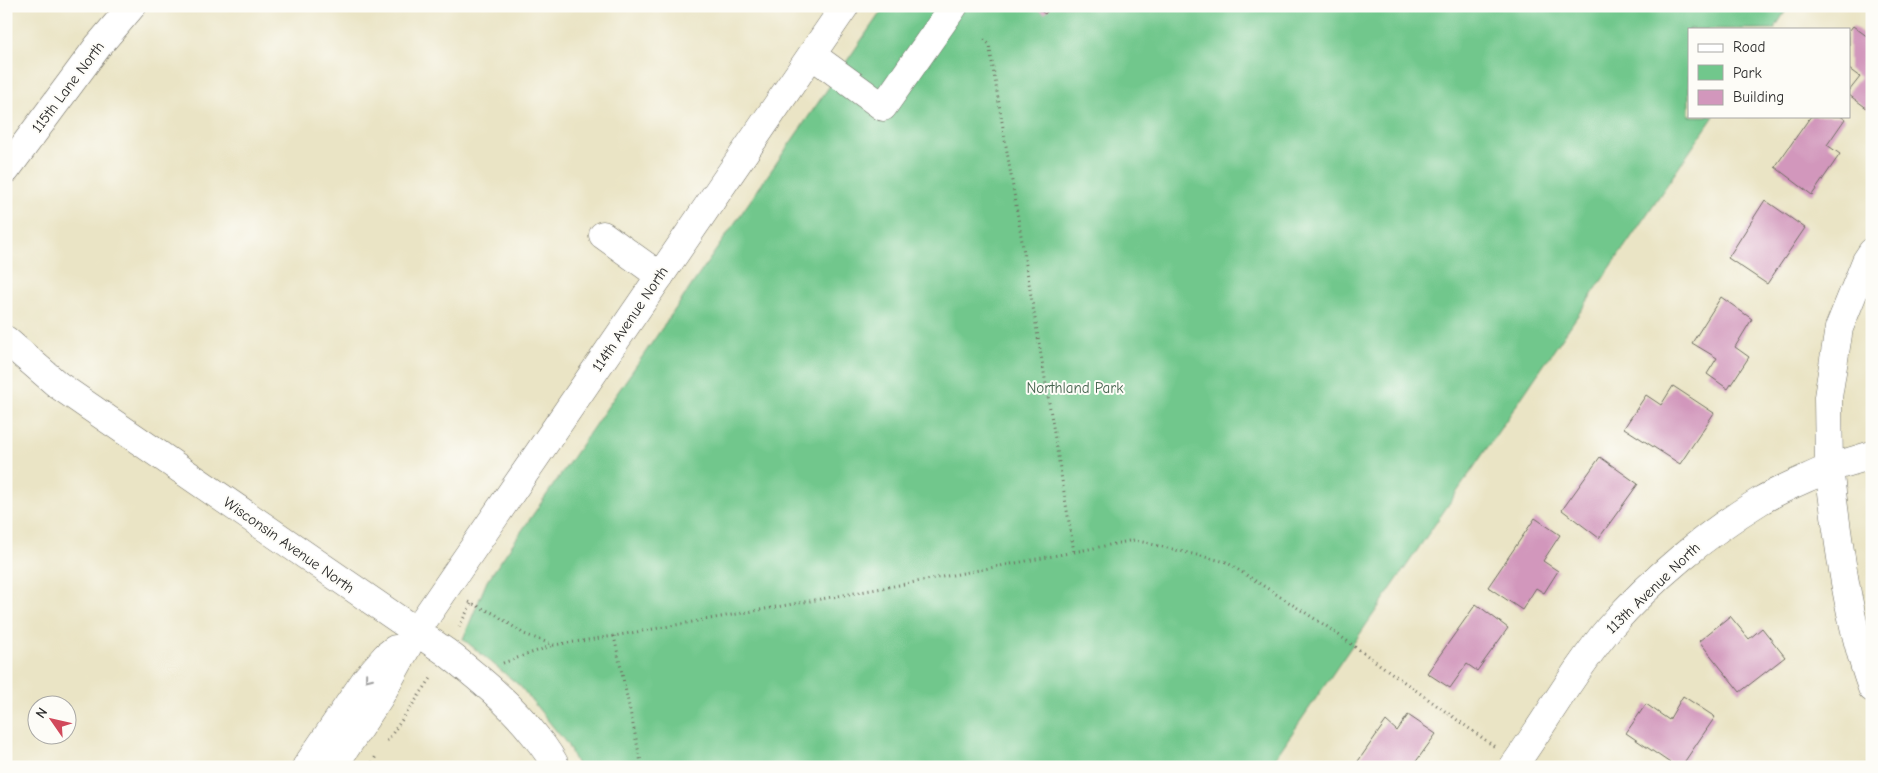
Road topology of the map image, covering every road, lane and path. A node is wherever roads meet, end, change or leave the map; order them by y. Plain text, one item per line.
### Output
1 (132, 6) edge
2 (845, 6) edge
3 (954, 6) edge
4 (982, 38) dead end
5 (812, 55) junction
6 (6, 170) edge
7 (603, 235) dead end
8 (1872, 252) edge
9 (660, 276) junction
10 (6, 340) edge
11 (1872, 455) edge
12 (1829, 468) junction
13 (1074, 552) junction
14 (472, 602) dead end
15 (416, 633) junction
16 (614, 636) junction
17 (554, 645) junction
18 (432, 677) dead end
19 (483, 681) junction
20 (1872, 688) edge
21 (384, 745) dead end
22 (378, 753) dead end
23 (1515, 765) edge
24 (306, 767) edge
25 (333, 767) edge
26 (370, 767) edge
27 (556, 767) edge
28 (642, 767) edge

1 - 6 street, 115th Lane North
2 - 5 street, 114th Avenue North
3 - 5 street
4 - 13 path
5 - 9 street, 114th Avenue North
7 - 9 street
8 - 12 street
9 - 15 street, 114th Avenue North
10 - 15 street, Wisconsin Avenue North
11 - 12 street, 113th Avenue North
12 - 20 street
12 - 23 street, 113th Avenue North
13 - 16 path
13 - 23 path
14 - 17 path
15 - 19 street, Wisconsin Avenue North
15 -> 24 street, 114th Avenue North
15 - 25 street, 114th Avenue North
16 - 17 path
16 - 28 path
17 - 19 path
18 - 21 path
19 - 27 street, Wisconsin Avenue North
22 - 26 path

